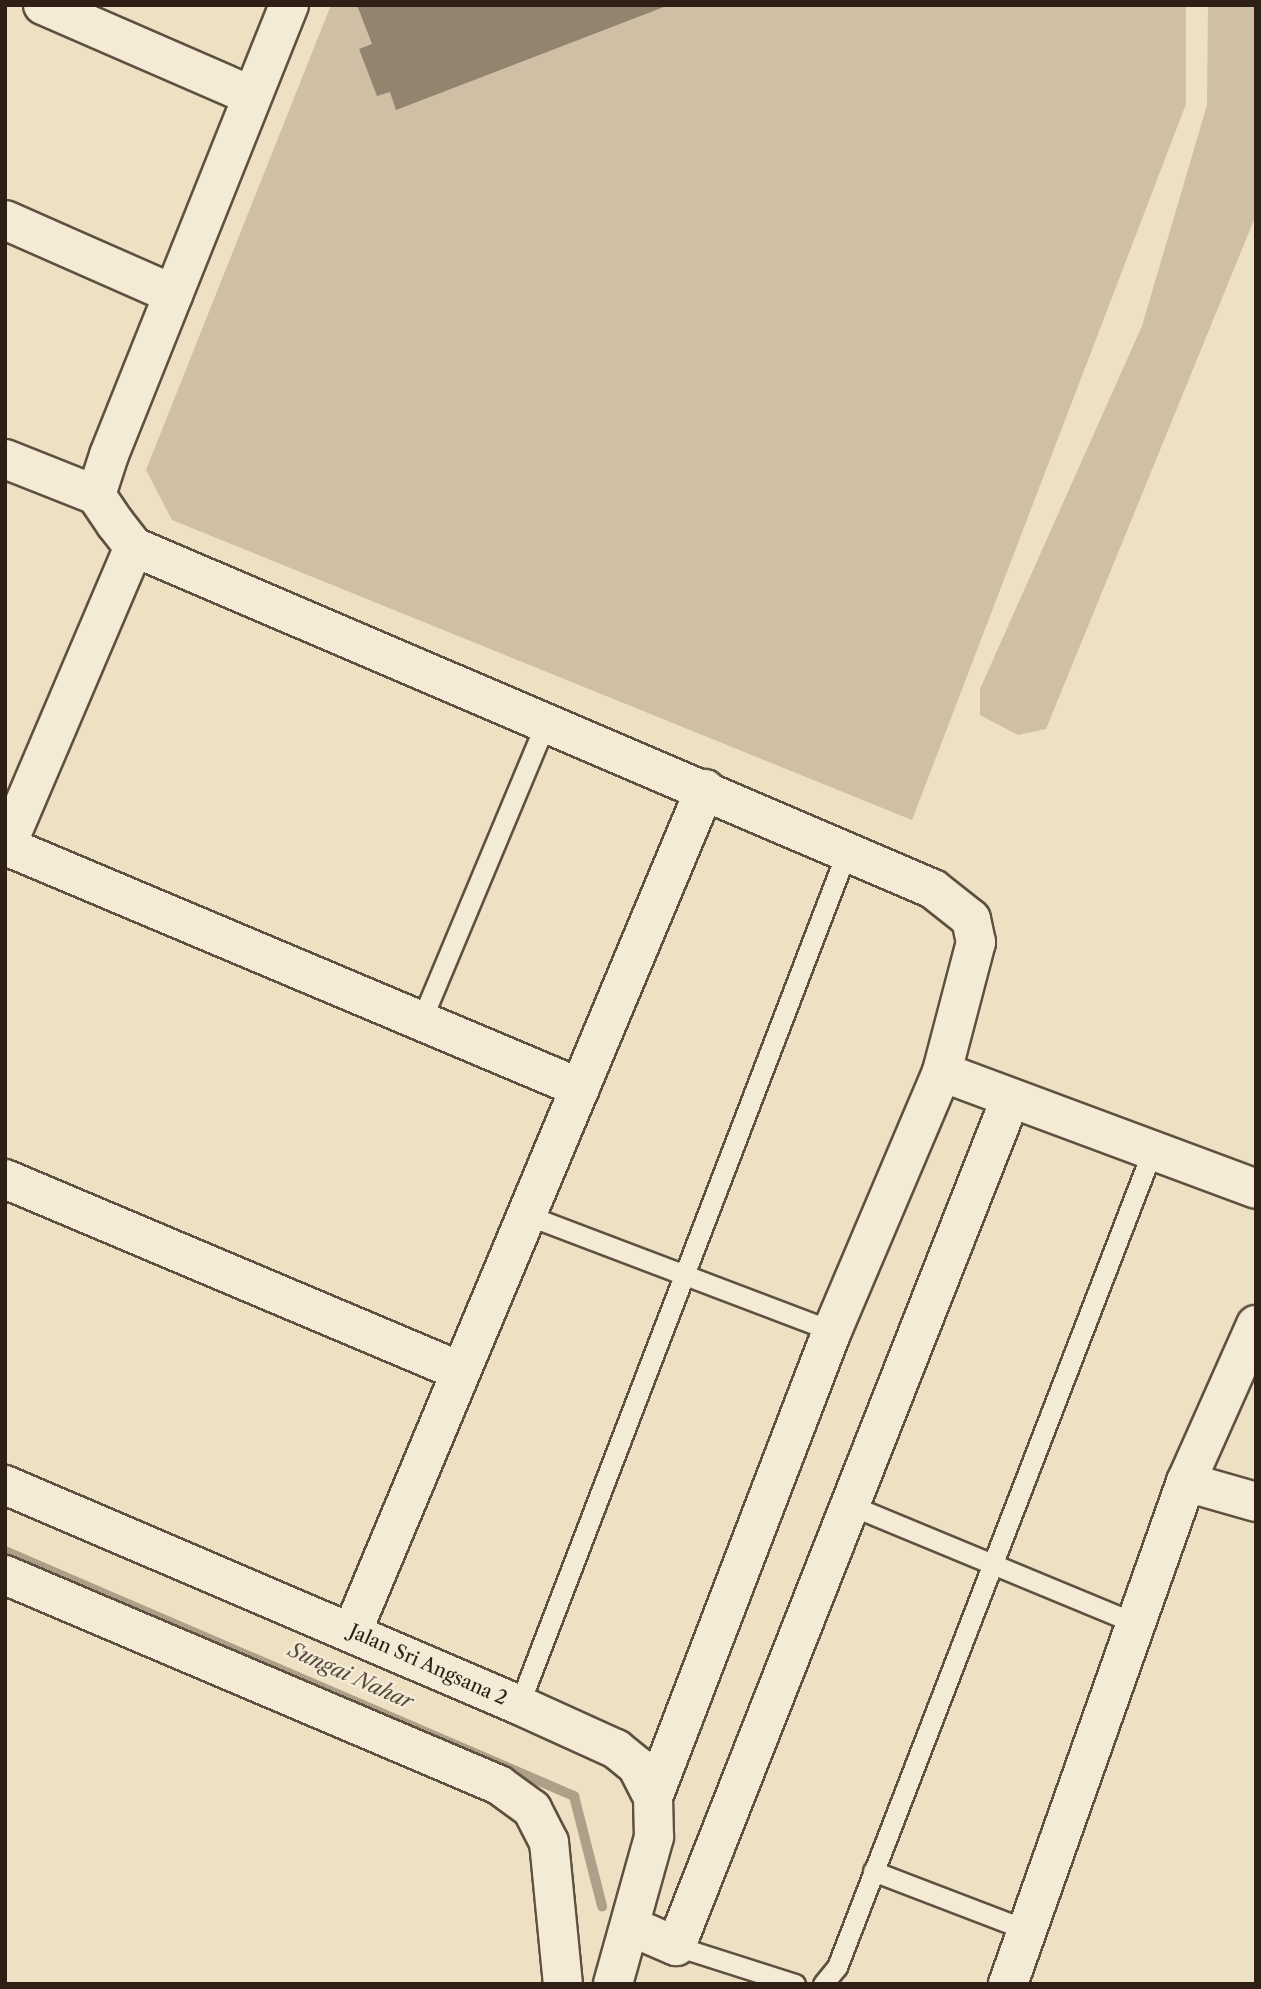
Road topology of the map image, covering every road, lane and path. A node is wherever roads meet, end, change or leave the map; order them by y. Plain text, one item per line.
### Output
1 (43, 5) edge
2 (289, 5) edge
3 (252, 96) junction
4 (5, 220) edge
5 (173, 294) junction
6 (5, 459) edge
7 (96, 495) junction
8 (134, 547) junction
9 (546, 722) junction
10 (705, 789) junction
11 (6, 847) edge
12 (847, 851) junction
13 (421, 1021) junction
14 (942, 1072) junction
15 (580, 1088) junction
16 (1010, 1100) junction
17 (1151, 1154) junction
18 (5, 1179) edge
19 (1256, 1189) edge
20 (527, 1215) junction
21 (682, 1274) junction
22 (1256, 1325) edge
23 (832, 1331) junction
24 (461, 1372) junction
25 (1185, 1482) junction
26 (5, 1485) edge
27 (1256, 1502) edge
28 (850, 1505) junction
29 (992, 1561) junction
30 (5, 1575) edge
31 (1135, 1623) junction
32 (352, 1632) junction
33 (519, 1705) junction
34 (653, 1797) junction
35 (873, 1871) junction
36 (632, 1927) junction
37 (1024, 1929) junction
38 (676, 1946) junction
39 (563, 1984) edge
40 (613, 1984) edge
41 (795, 1984) edge
42 (822, 1984) edge
43 (1008, 1984) edge

1 - 3 street
2 - 3 street
3 - 5 street
4 - 5 street
5 - 7 street
6 - 7 street
7 - 8 street
8 - 9 street
8 - 11 street
9 - 10 street
9 - 13 lane
10 - 12 street
10 - 15 street
11 - 13 street
12 - 14 street
12 - 21 lane
13 - 15 street
14 - 16 street
14 - 23 street
15 - 20 street
16 - 17 street
16 - 28 street
17 - 19 street
17 - 29 lane
18 - 24 street
20 - 21 lane
20 - 24 street
21 - 23 lane
21 - 33 lane
22 - 25 street
23 - 34 street
24 - 32 street
25 - 27 street
25 - 31 street
26 - 32 street, Jalan Sri Angsana 2
28 - 29 lane
28 - 38 street
29 - 31 lane
29 - 35 lane
30 - 39 street
31 - 37 street
32 - 33 street, Jalan Sri Angsana 2
33 - 34 street, Jalan Sri Angsana 2
34 - 36 street, Jalan Sri Angsana 2
35 - 37 lane
35 - 42 lane
36 - 38 street
36 - 40 street, Jalan Sri Angsana 2
37 - 43 street
38 - 41 lane

